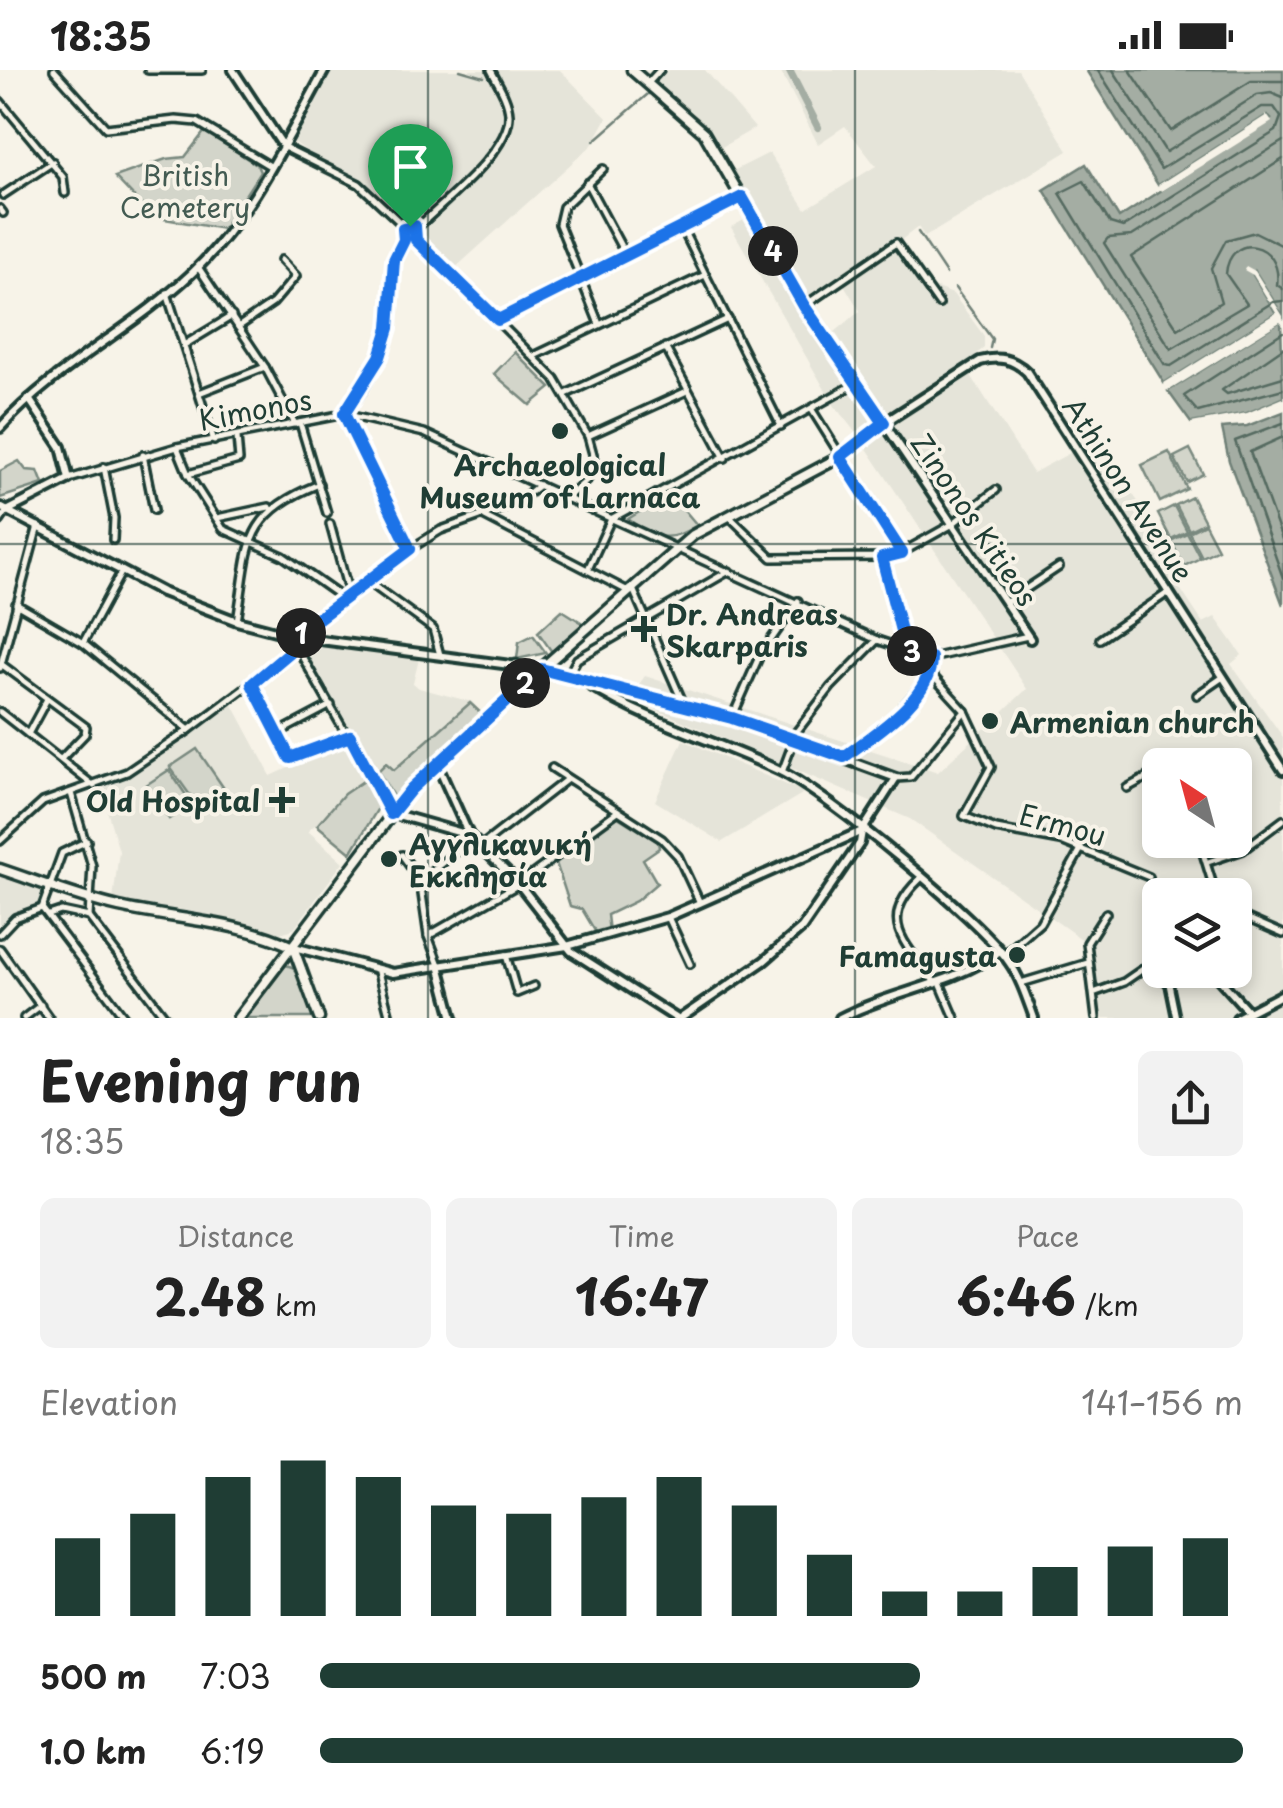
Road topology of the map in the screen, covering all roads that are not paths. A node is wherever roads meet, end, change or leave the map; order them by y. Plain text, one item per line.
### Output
1 (54, 70) edge
2 (148, 70) edge
3 (202, 70) edge
4 (233, 70) edge
5 (324, 70) edge
6 (491, 70) edge
7 (632, 70) edge
8 (660, 70) edge
9 (648, 83) junction
10 (0, 101) edge
11 (8, 114) junction
12 (0, 119) edge
13 (283, 146) junction
14 (53, 162) junction
15 (270, 166) junction
16 (603, 169) dead end
17 (587, 183) junction
18 (65, 192) dead end
19 (3, 195) dead end
20 (742, 197) junction
21 (405, 227) junction
22 (682, 227) junction
23 (416, 228) junction
24 (404, 240) junction
25 (416, 240) junction
26 (626, 254) junction
27 (281, 260) dead end
28 (198, 267) junction
29 (705, 275) junction
30 (579, 279) junction
31 (167, 293) junction
32 (939, 304) dead end
33 (804, 306) junction
34 (232, 316) junction
35 (728, 319) junction
36 (498, 320) junction
37 (599, 324) junction
38 (238, 326) junction
39 (184, 345) junction
40 (665, 347) junction
41 (534, 356) junction
42 (265, 367) junction
43 (855, 384) junction
44 (687, 391) junction
45 (199, 393) junction
46 (566, 394) junction
47 (30, 398) junction
48 (812, 410) junction
49 (344, 414) junction
50 (884, 423) junction
51 (297, 424) junction
52 (782, 426) junction
53 (0, 428) edge
54 (588, 436) junction
55 (238, 437) junction
56 (214, 441) junction
57 (177, 447) junction
58 (143, 456) junction
59 (840, 457) junction
60 (725, 458) junction
61 (104, 468) junction
62 (188, 474) junction
63 (69, 480) junction
64 (319, 484) junction
65 (539, 485) junction
66 (996, 490) dead end
67 (567, 498) junction
68 (272, 506) junction
69 (4, 509) edge
70 (154, 510) dead end
71 (327, 512) dead end
72 (728, 515) junction
73 (484, 516) junction
74 (216, 519) junction
75 (611, 519) junction
76 (0, 521) edge
77 (330, 524) dead end
78 (951, 525) junction
79 (38, 526) junction
80 (251, 538) junction
81 (113, 540) dead end
82 (410, 549) junction
83 (675, 550) junction
84 (902, 553) junction
85 (882, 558) junction
86 (589, 567) junction
87 (1059, 567) dead end
88 (123, 570) junction
89 (729, 571) junction
90 (367, 581) junction
91 (630, 590) junction
92 (1169, 592) junction
93 (347, 597) junction
94 (798, 600) junction
95 (1004, 602) junction
96 (16, 604) junction
97 (649, 618) junction
98 (237, 621) junction
99 (1029, 638) joint
100 (1100, 639) dead end
101 (877, 640) junction
102 (296, 641) junction
103 (84, 643) junction
104 (906, 650) junction
105 (440, 655) junction
106 (931, 658) junction
107 (1, 662) edge
108 (516, 665) junction
109 (541, 669) junction
110 (931, 674) junction
111 (568, 676) junction
112 (1224, 677) junction
113 (586, 682) junction
114 (252, 684) junction
115 (522, 686) junction
116 (611, 687) junction
117 (1197, 694) dead end
118 (608, 697) junction
119 (47, 699) junction
120 (331, 704) junction
121 (684, 705) junction
122 (965, 710) junction
123 (0, 712) edge
124 (732, 718) junction
125 (189, 730) junction
126 (28, 734) junction
127 (276, 734) junction
128 (350, 736) junction
129 (792, 740) junction
130 (844, 757) junction
131 (61, 759) junction
132 (437, 764) junction
133 (552, 768) dead end
134 (1283, 770) edge
135 (782, 772) junction
136 (899, 779) junction
137 (566, 780) junction
138 (1142, 780) edge
139 (94, 786) junction
140 (1126, 788) dead end
141 (71, 793) junction
142 (618, 812) junction
143 (391, 814) junction
144 (1283, 820) edge
145 (862, 831) junction
146 (471, 837) junction
147 (0, 840) edge
148 (87, 842) junction
149 (482, 846) junction
150 (1081, 849) junction
151 (402, 855) dead end
152 (1206, 858) edge
153 (1208, 862) junction
154 (0, 869) edge
155 (1149, 877) dead end
156 (920, 878) junction
157 (1212, 878) edge
158 (420, 880) junction
159 (519, 884) junction
160 (51, 886) junction
161 (90, 899) junction
162 (700, 903) junction
163 (42, 908) junction
164 (1106, 912) dead end
165 (49, 915) junction
166 (89, 916) junction
167 (668, 917) junction
168 (1252, 920) edge
169 (0, 934) edge
170 (1283, 934) edge
171 (428, 936) junction
172 (567, 946) junction
173 (292, 947) junction
174 (0, 948) edge
175 (506, 952) junction
176 (1002, 953) junction
177 (1088, 963) junction
178 (690, 964) dead end
179 (439, 966) junction
180 (1142, 970) edge
181 (378, 972) junction
182 (938, 983) junction
183 (1021, 983) junction
184 (534, 986) dead end
185 (1170, 988) edge
186 (1228, 988) edge
187 (1096, 992) junction
188 (1283, 994) edge
189 (41, 1005) junction
190 (863, 1006) junction
191 (1248, 1010) junction
192 (24, 1018) edge
193 (49, 1018) edge
194 (125, 1018) edge
195 (166, 1018) edge
196 (238, 1018) edge
197 (318, 1018) edge
198 (390, 1018) edge
199 (453, 1018) edge
200 (679, 1018) edge
201 (840, 1018) edge
202 (866, 1018) edge
203 (955, 1018) edge
204 (1034, 1018) edge
205 (1096, 1018) edge
206 (1176, 1018) edge
207 (1236, 1018) edge

1 - 15 street
2 - 3 street
4 - 13 street
5 - 13 street
6 - 23 street
7 - 9 main road
8 - 9 street
9 - 20 main road
10 - 11 street
11 - 12 street
11 - 14 street
13 - 15 street
13 - 21 street
14 - 18 street
14 - 19 street
15 - 28 street
16 - 17 street
17 - 26 street
17 - 30 street
20 - 22 street
20 - 33 main road
21 - 23 street
21 - 24 street
22 - 26 street
22 - 29 street
23 - 25 street
24 - 25 street
24 - 49 street
25 - 36 street
26 - 30 street
27 - 38 street
28 - 31 street
28 - 34 street
29 - 35 street
29 - 37 street
30 - 36 street
30 - 37 street
31 - 39 street
31 - 47 street
32 - 33 street
33 - 43 main road
34 - 38 street
34 - 39 street
35 - 40 street
35 - 52 street
36 - 41 street
37 - 41 street
38 - 42 street
39 - 45 street
40 - 44 street
40 - 46 street
41 - 46 street
42 - 45 street
42 - 51 street
43 - 48 street
43 - 50 main road
44 - 54 street
44 - 60 street
45 - 56 street
46 - 54 street
47 - 53 street
47 - 63 street
48 - 52 street
48 - 59 street
49 - 51 street, Kimonos
49 - 65 street, Kimonos
49 - 82 street
50 - 59 main road
50 - 78 street, Zinonos Kitieos
50 - 92 street, Athinon Avenue
51 - 55 street, Kimonos
51 - 64 street
52 - 60 street
54 - 67 street
55 - 56 street, Kimonos
55 - 62 street
56 - 57 street, Kimonos
57 - 58 street, Kimonos
57 - 62 street
58 - 61 street, Kimonos
58 - 70 street
59 - 72 main road
59 - 84 street
60 - 75 street
61 - 63 street, Kimonos
61 - 81 street
62 - 74 street
63 - 69 street, Kimonos
64 - 68 street
64 - 71 street
65 - 67 street, Kimonos
65 - 73 street
66 - 78 street
67 - 75 street, Kimonos
68 - 74 street
68 - 80 street
69 - 76 street
69 - 79 street
72 - 83 main road
72 - 85 street
73 - 82 street
73 - 86 street
74 - 80 street
75 - 83 street, Kimonos
75 - 86 street
77 - 93 street
78 - 84 street
78 - 95 street, Zinonos Kitieos
79 - 88 street
79 - 96 street
80 - 93 street
80 - 98 street
82 - 90 street
83 - 89 street, Kimonos
83 - 91 main road
84 - 85 street
85 - 104 street
86 - 91 street
87 - 95 street
88 - 98 street
88 - 103 street
89 - 94 street, Kimonos
89 - 97 street
90 - 93 street
90 - 105 street
91 - 97 street
91 - 109 main road
92 - 100 street
92 - 112 street, Athinon Avenue
93 - 102 street
94 - 101 street, Kimonos
94 - 124 street
95 - 99 street, Zinonos Kitieos
96 - 103 street
96 - 107 street
97 - 111 street
97 - 121 street
98 - 102 street
99 - 106 street
101 - 104 street, Kimonos
101 - 129 street
102 - 105 street
102 - 114 street
102 - 120 street
103 - 125 street
104 - 106 street, Kimonos
105 - 108 street
106 - 110 street
107 - 119 street
108 - 109 street
108 - 115 main road
109 - 111 street
109 - 115 main road
110 - 122 street
110 - 130 street
111 - 113 street
112 - 117 street
112 - 134 street, Athinon Avenue
113 - 116 street
113 - 118 street
114 - 125 street
114 - 127 street
115 - 132 main road
116 - 118 street
116 - 121 street
118 - 135 street
119 - 126 street
119 - 131 street
120 - 127 street
120 - 128 street
121 - 124 street
122 - 136 street
122 - 150 street, Ermou
123 - 126 street
124 - 129 street
125 - 139 street
126 - 131 street
127 - 128 street
128 - 143 street
129 - 130 street
129 - 135 street
130 - 136 street
131 - 139 street
132 - 143 main road
132 - 146 street
133 - 137 street
135 - 145 street
136 - 145 street
137 - 142 street
137 - 149 street
138 - 140 street
139 - 141 street
141 - 147 street
141 - 148 street
142 - 159 street
142 - 162 street
143 - 146 street
143 - 173 main road
144 - 153 street
145 - 156 street
145 - 162 street
145 - 200 street
146 - 149 street
146 - 158 street
148 - 160 street
148 - 161 street
149 - 159 street
150 - 155 street, Ermou
150 - 176 street
151 - 158 street
152 - 153 street
153 - 157 street
154 - 160 main road
156 - 176 street
156 - 182 street
158 - 171 street
159 - 171 street
159 - 172 street
160 - 161 main road
160 - 163 street
161 - 166 street
161 - 173 main road
162 - 167 street
163 - 165 street
163 - 169 street
164 - 177 street
165 - 166 street
165 - 194 street
166 - 195 street
167 - 172 street
167 - 178 street
168 - 170 street
171 - 179 street
172 - 175 street
172 - 200 street
173 - 181 street
173 - 196 main road
173 - 197 main road
174 - 189 street
175 - 179 street
175 - 184 street
176 - 182 street
176 - 183 street
177 - 183 street
177 - 187 street
179 - 181 street
179 - 199 street
180 - 187 street
181 - 198 street
182 - 190 street
182 - 203 street
183 - 204 street
185 - 206 street
186 - 191 street
187 - 205 street
188 - 191 street
189 - 192 street
189 - 193 street
190 - 201 street
190 - 202 street
191 - 207 street

